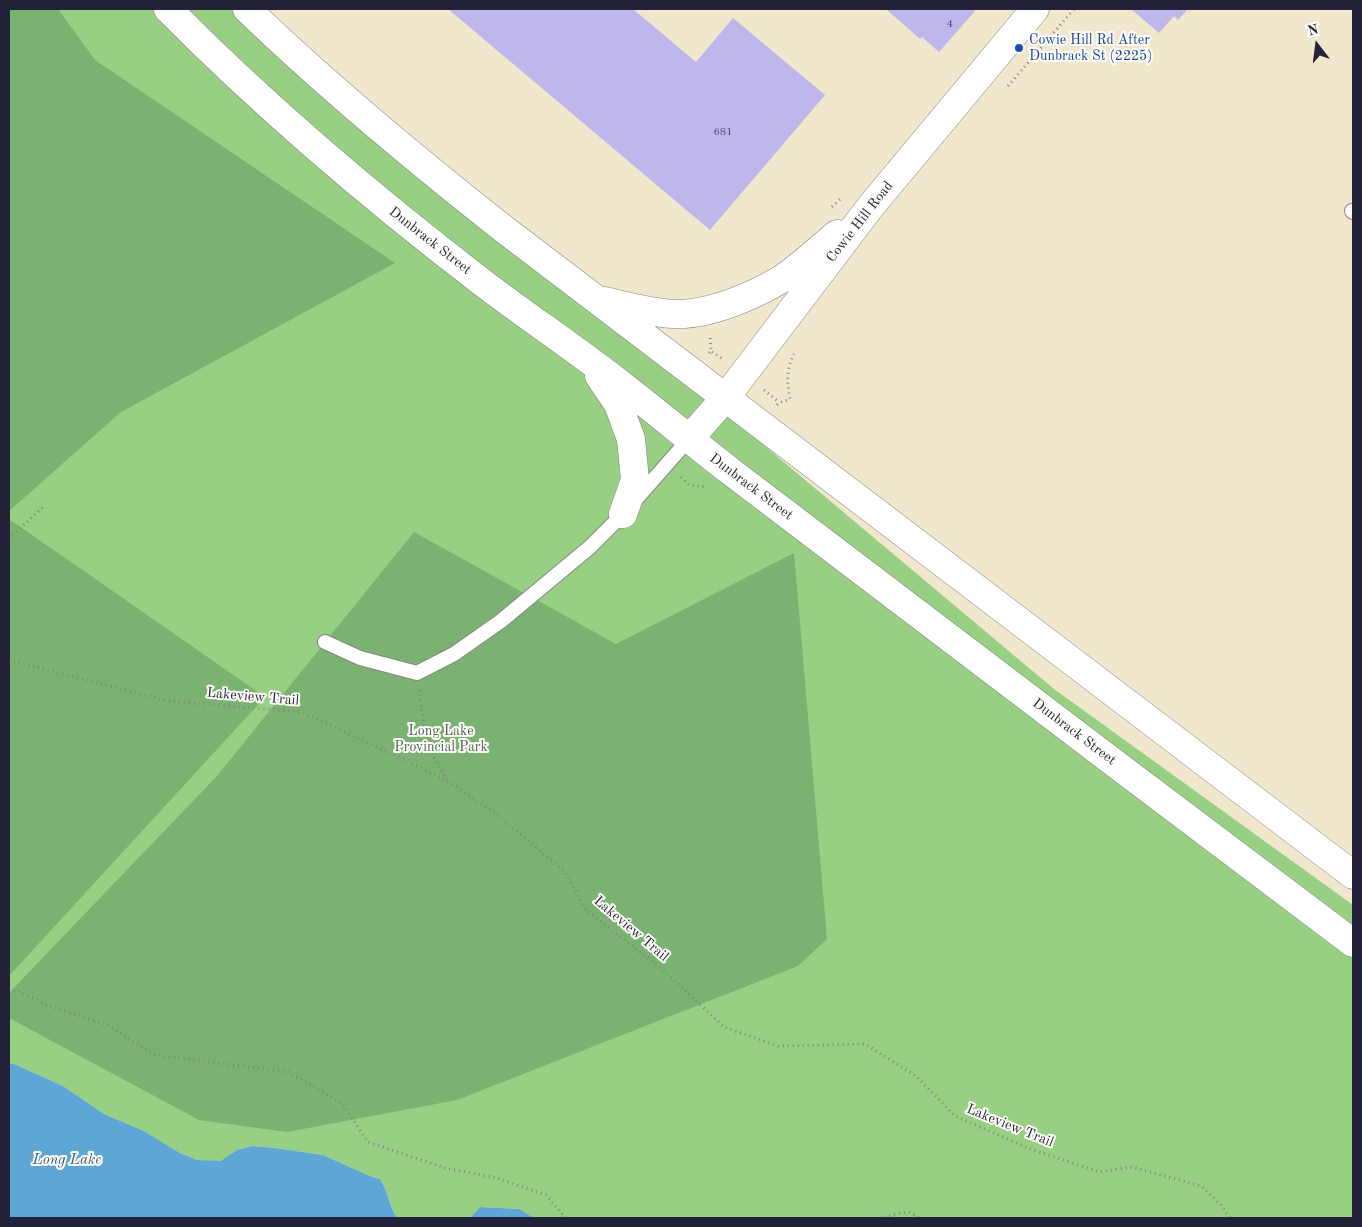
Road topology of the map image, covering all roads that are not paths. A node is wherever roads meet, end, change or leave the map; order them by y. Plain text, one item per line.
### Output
1 (168, 9) edge
2 (247, 9) edge
3 (1035, 9) edge
4 (871, 206) junction
5 (595, 299) junction
6 (587, 358) junction
7 (726, 397) junction
8 (689, 439) junction
9 (623, 514) junction
10 (325, 642) dead end
11 (1353, 875) edge
12 (1353, 943) edge

1 - 6 main road, Dunbrack Street
2 - 5 main road
3 - 4 main road, Cowie Hill Road
4 - 5 main road
4 - 7 main road, Cowie Hill Road
5 - 7 main road
6 - 8 main road, Dunbrack Street
6 - 9 main road
7 - 8 main road, Cowie Hill Road
7 - 11 main road
8 - 9 lane
8 - 12 main road, Dunbrack Street
9 - 10 lane

